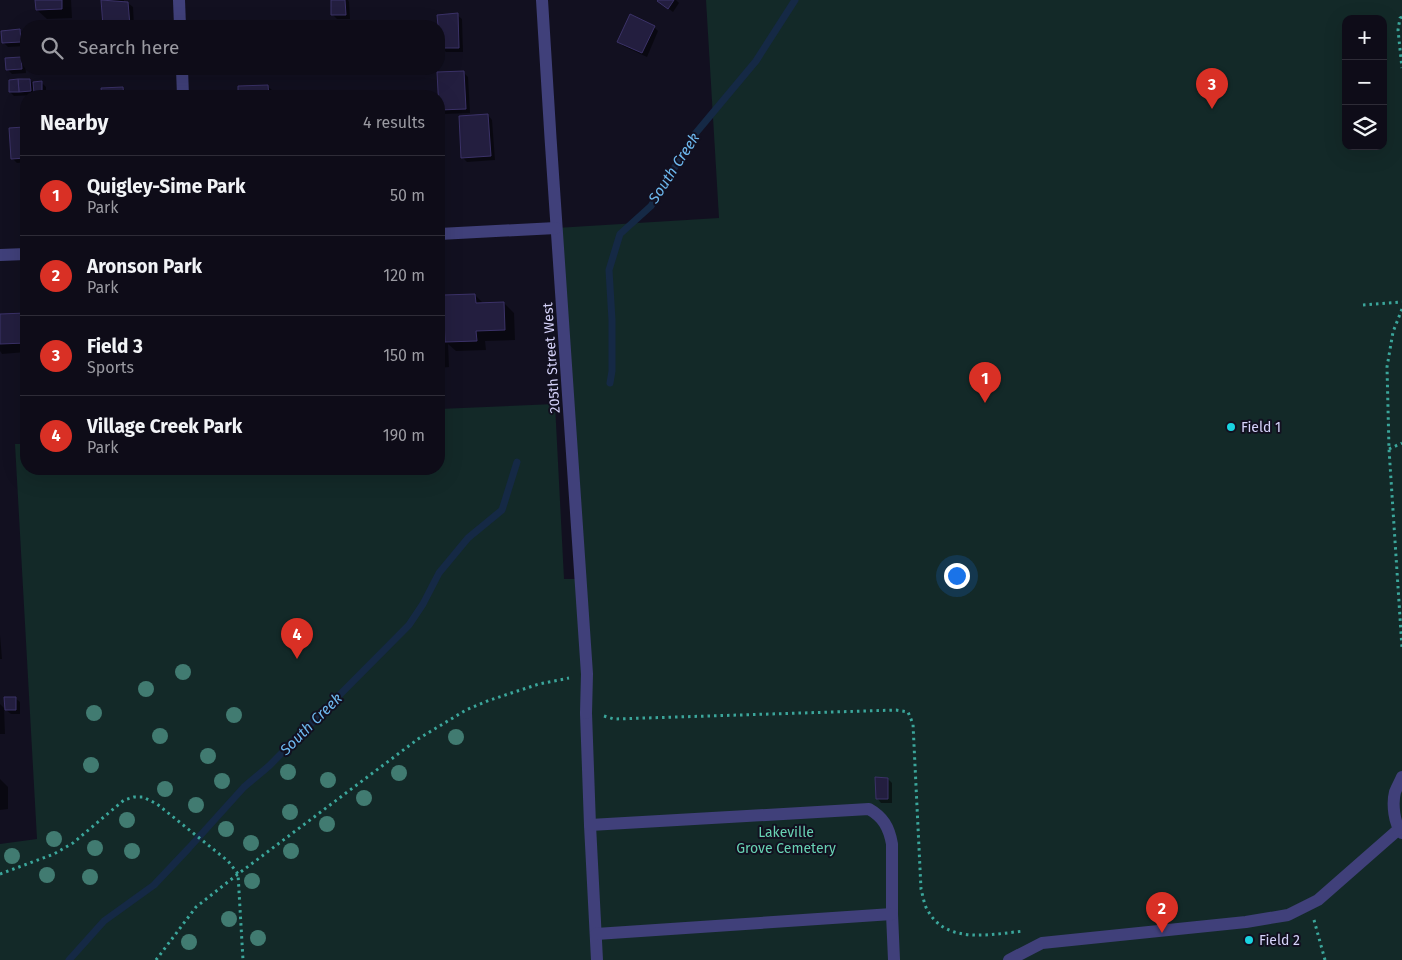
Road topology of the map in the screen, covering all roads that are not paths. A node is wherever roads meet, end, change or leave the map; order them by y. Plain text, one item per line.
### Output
1 (179, 0) edge
2 (542, 0) edge
3 (180, 20) edge
4 (182, 75) edge
5 (183, 90) edge
6 (556, 228) junction
7 (445, 234) edge
8 (20, 254) edge
9 (0, 255) edge
10 (1402, 777) edge
11 (590, 825) junction
12 (1400, 831) edge
13 (892, 914) junction
14 (596, 934) junction
15 (597, 960) edge
16 (894, 960) edge
17 (1009, 960) edge

1 - 3 street
2 - 6 street, 205th Street West
4 - 5 street
6 - 7 street
6 - 11 street, 205th Street West
8 - 9 street
10 - 12 street
11 - 13 street
11 - 14 street, 205th Street West
12 - 17 street
13 - 14 street
13 - 16 street
14 - 15 street, 205th Street West

